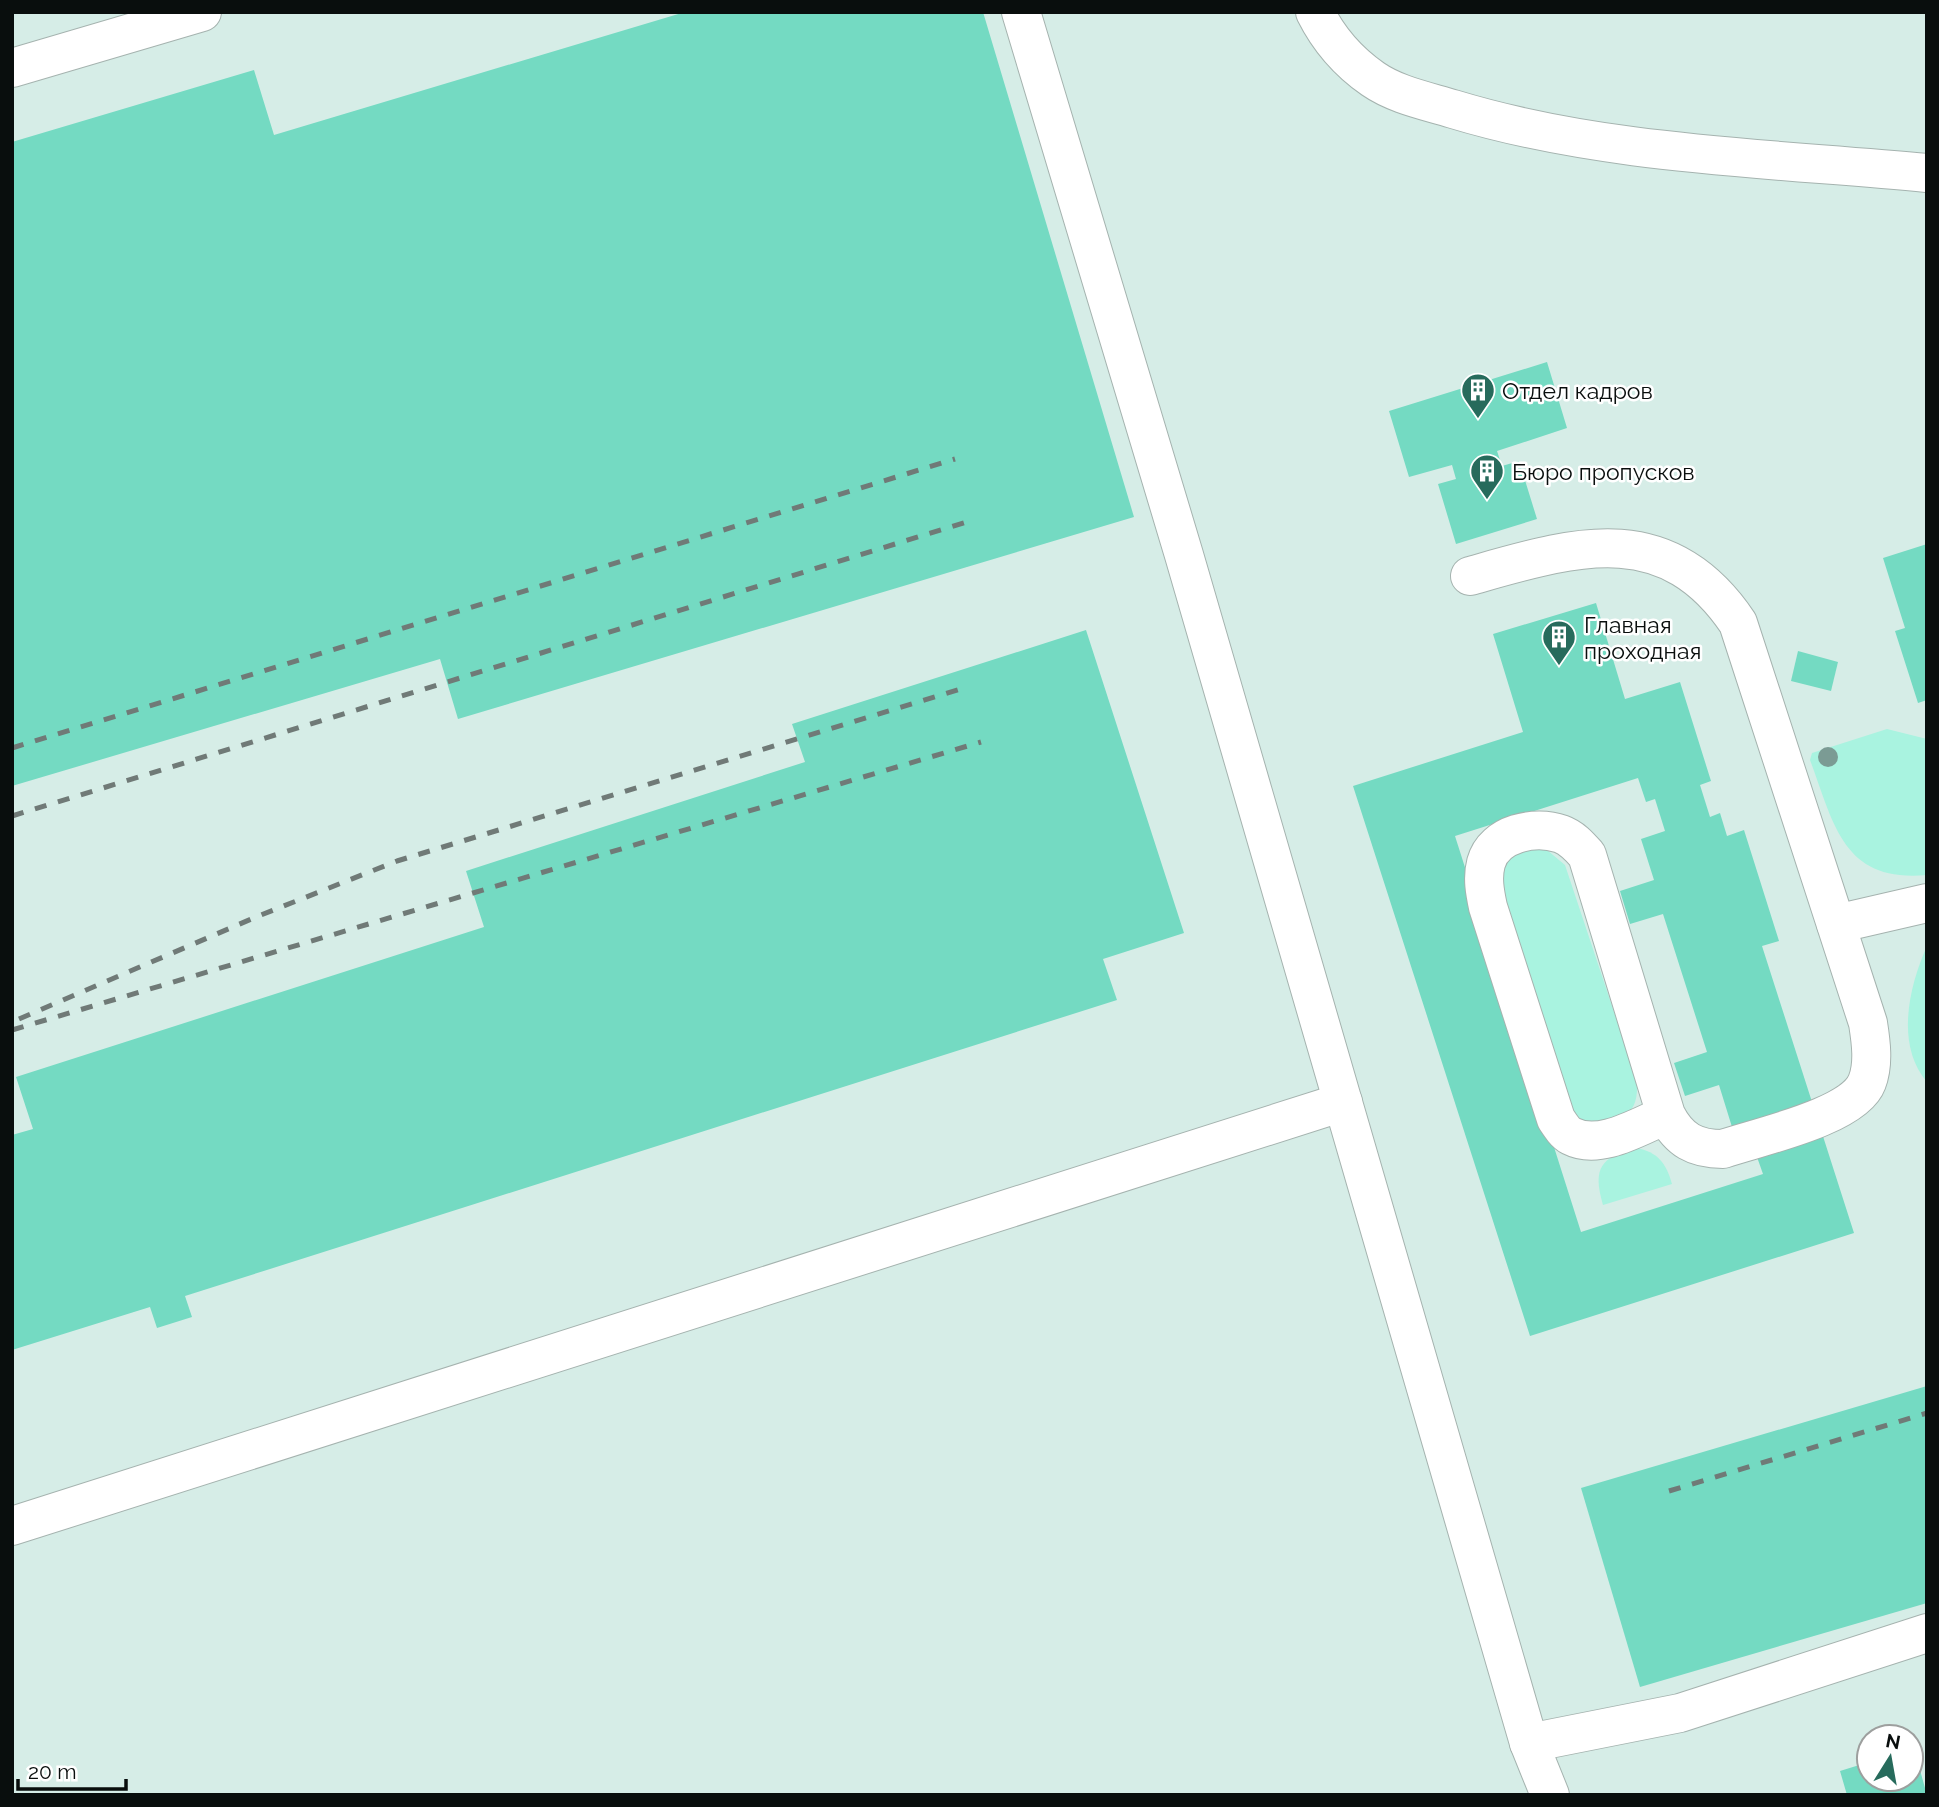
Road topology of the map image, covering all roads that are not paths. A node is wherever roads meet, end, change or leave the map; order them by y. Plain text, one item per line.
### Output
1 (202, 12) edge
2 (1021, 12) edge
3 (1315, 12) edge
4 (12, 68) edge
5 (1927, 173) edge
6 (1470, 576) dead end
7 (1927, 903) edge
8 (1836, 925) junction
9 (1343, 1102) junction
10 (1666, 1115) junction
11 (12, 1526) edge
12 (1927, 1633) edge
13 (1529, 1744) junction
14 (1550, 1795) edge

1 - 4 street
2 - 9 street
3 - 5 street
6 - 8 street
7 - 8 street
8 - 10 street
9 - 11 street
9 - 13 street
10 - 10 street
12 - 13 street
13 - 14 street

